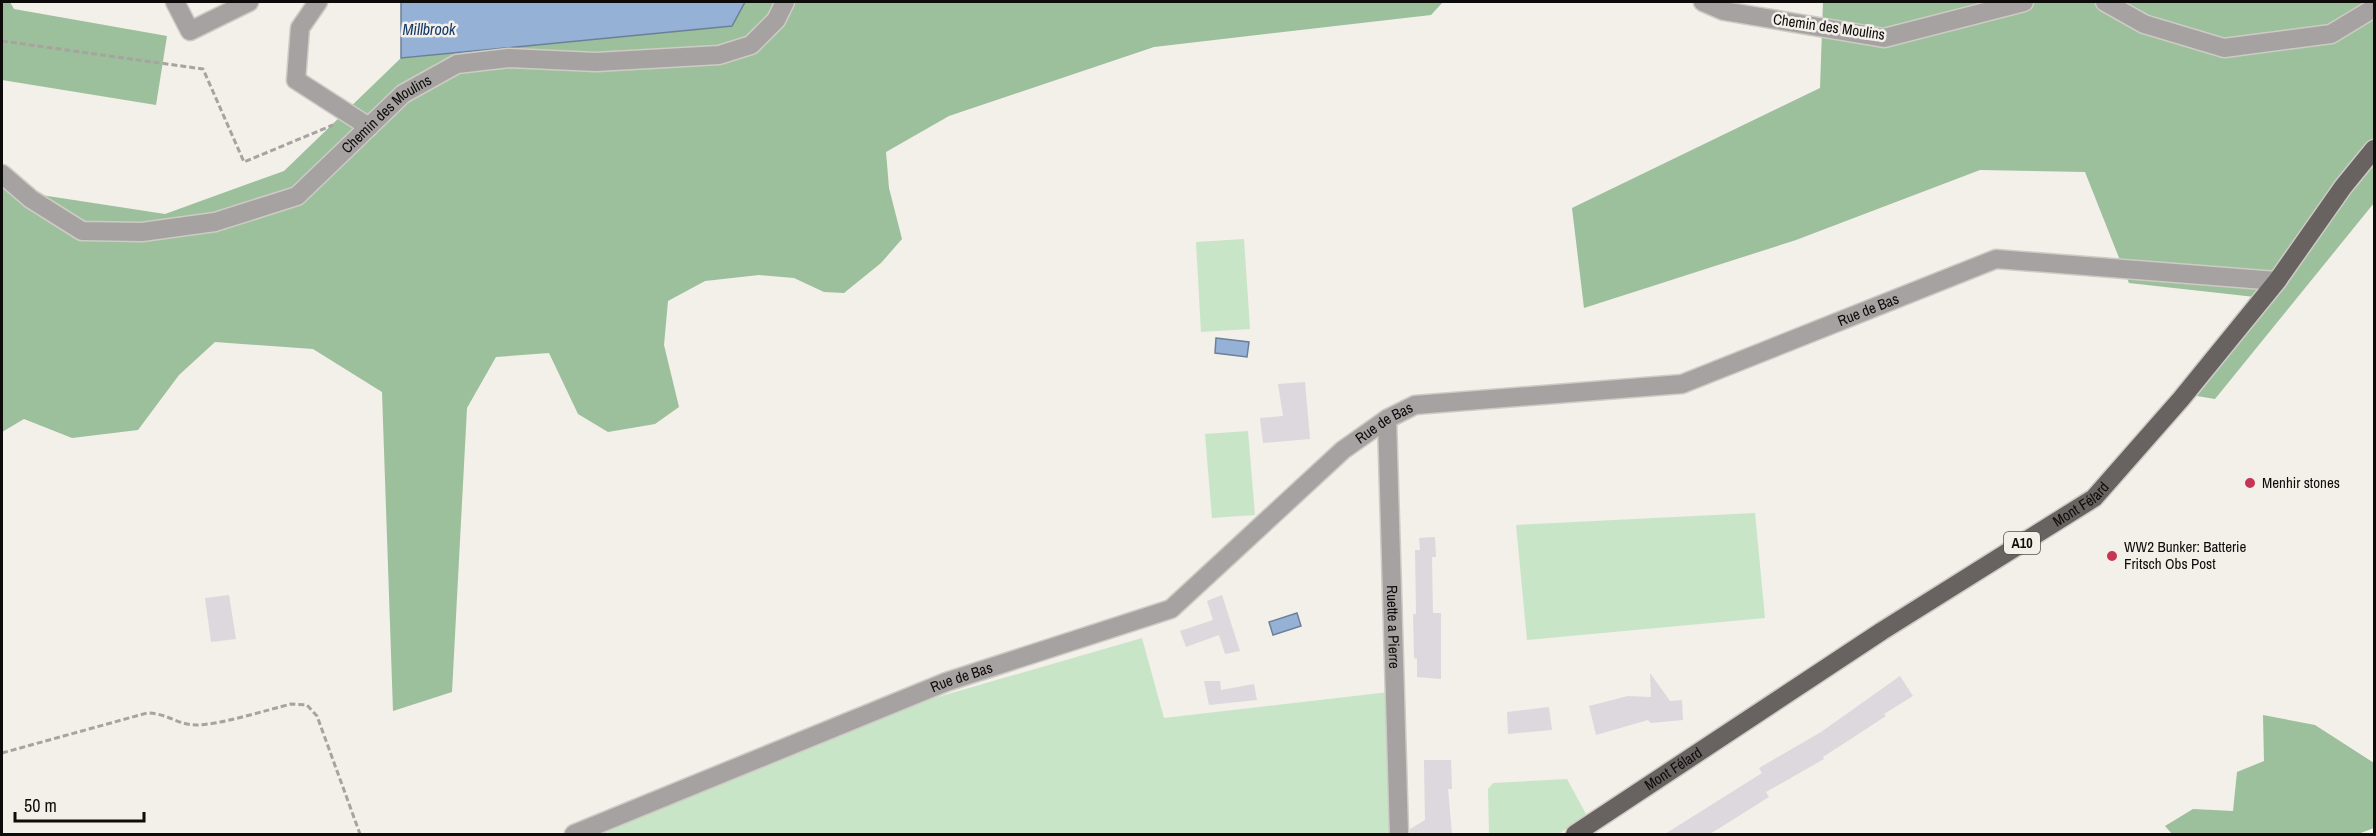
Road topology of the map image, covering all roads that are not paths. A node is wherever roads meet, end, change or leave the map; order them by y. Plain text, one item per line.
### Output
1 (176, 2) edge
2 (249, 2) edge
3 (318, 2) edge
4 (785, 2) edge
5 (1703, 2) edge
6 (2024, 2) edge
7 (2105, 2) edge
8 (2374, 8) edge
9 (362, 122) junction
10 (2374, 149) edge
11 (2, 174) edge
12 (2277, 281) junction
13 (1387, 419) junction
14 (574, 834) edge
15 (1399, 834) edge
16 (1575, 834) edge

1 - 2 street
3 - 9 street
4 - 9 street, Chemin des Moulins
5 - 6 street, Chemin des Moulins
7 - 8 street
9 - 11 street, Chemin des Moulins
10 - 12 main road, Mont Félard / A10
12 - 13 street, Rue de Bas
12 - 16 main road, Mont Félard / A10
13 - 14 street, Rue de Bas
13 - 15 street, Ruette a Pierre

